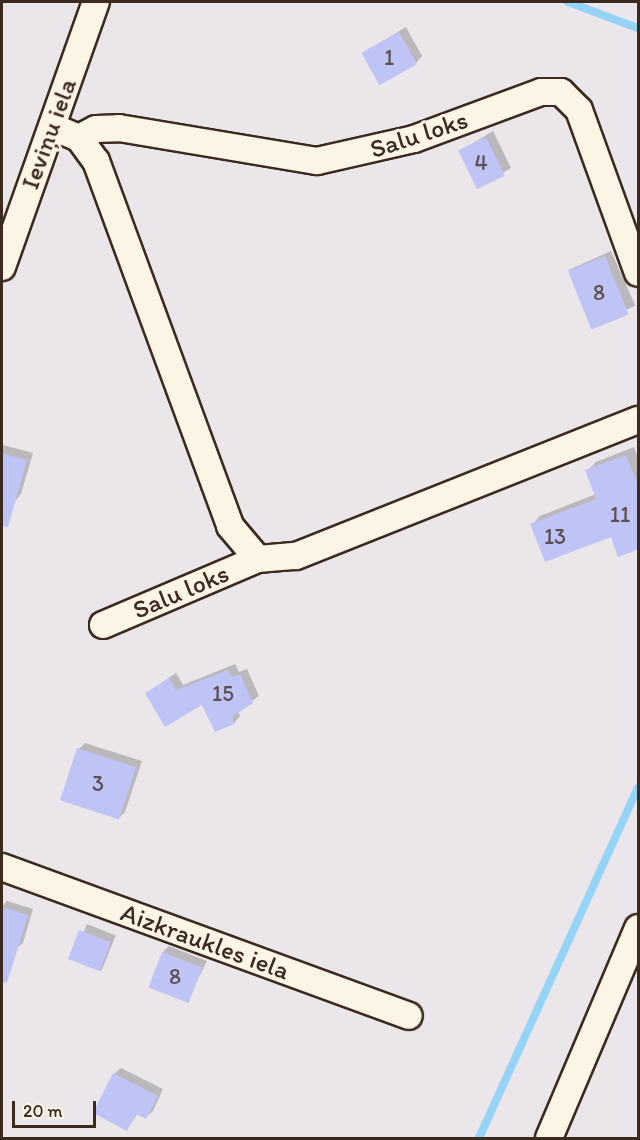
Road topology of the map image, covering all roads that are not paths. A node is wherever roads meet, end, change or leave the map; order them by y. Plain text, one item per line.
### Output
1 (96, 2) edge
2 (53, 127) junction
3 (79, 138) junction
4 (4, 252) edge
5 (639, 273) edge
6 (639, 420) edge
7 (258, 560) junction
8 (104, 626) dead end
9 (2, 867) edge
10 (639, 928) edge
11 (409, 1016) dead end
12 (549, 1138) edge

1 - 2 street, Ieviņu iela
2 - 3 street
2 - 4 street, Ieviņu iela
3 - 5 street, Salu loks
3 - 7 street, Salu loks
6 - 7 street, Salu loks
7 - 8 street, Salu loks
9 - 11 street, Aizkraukles iela
10 - 12 street

